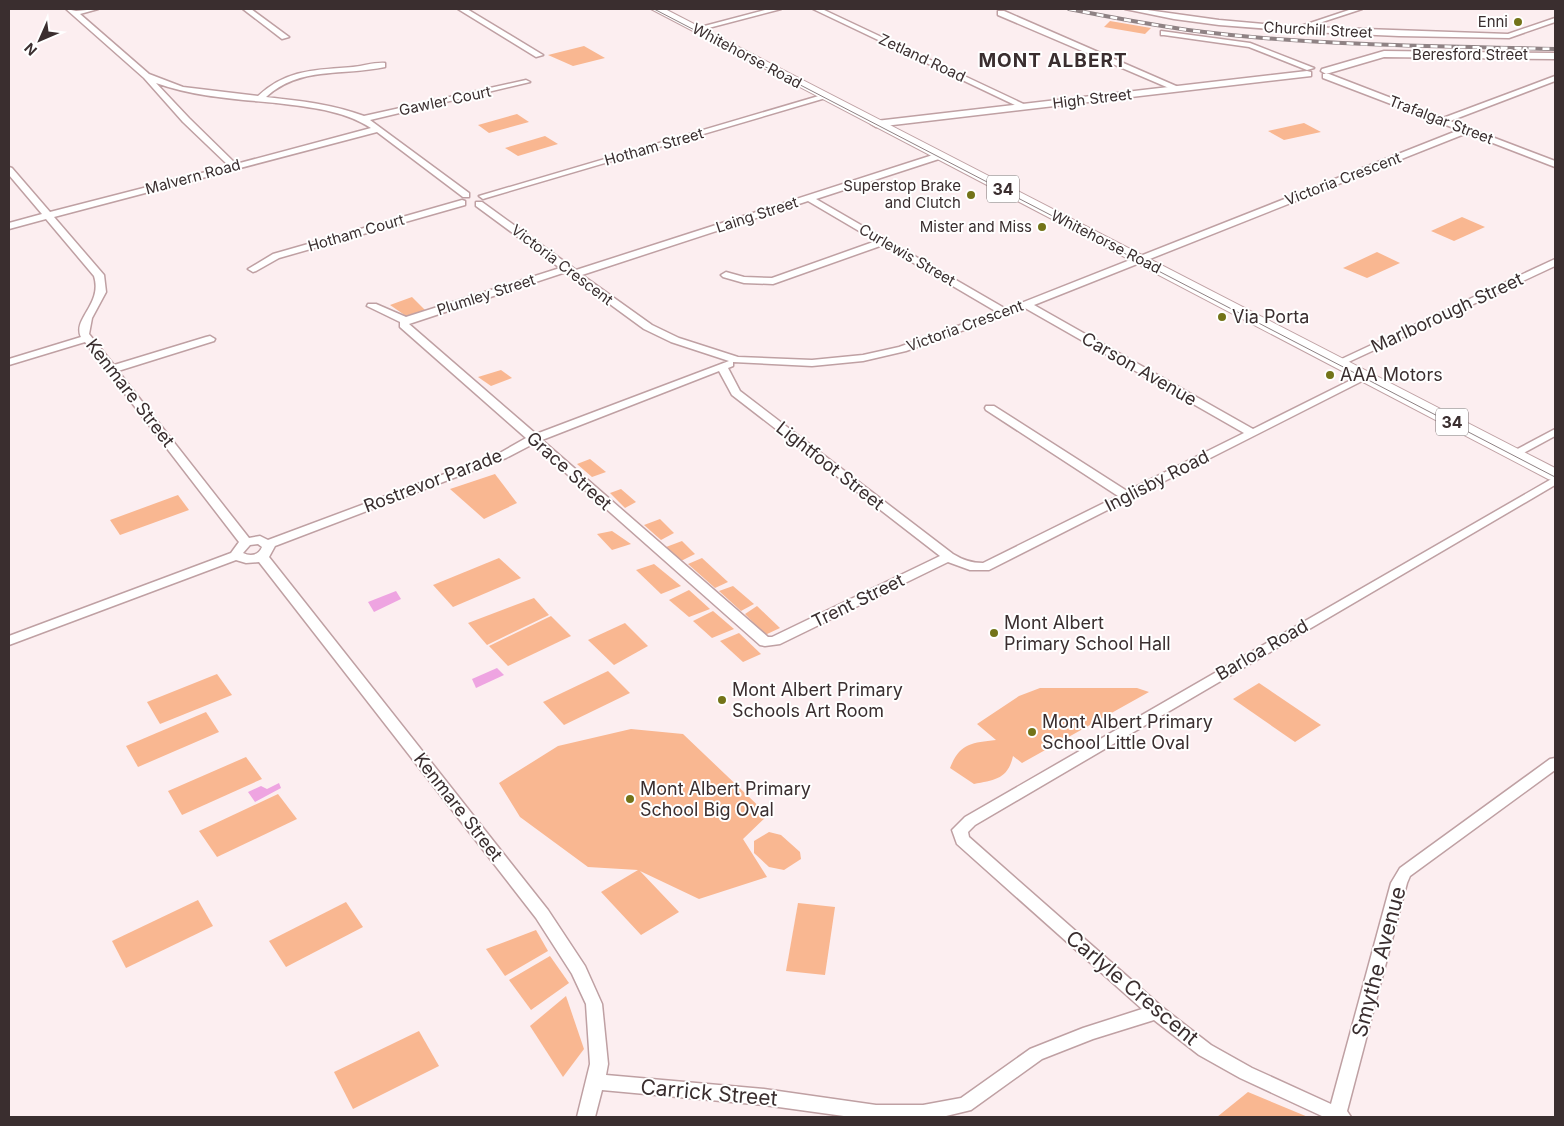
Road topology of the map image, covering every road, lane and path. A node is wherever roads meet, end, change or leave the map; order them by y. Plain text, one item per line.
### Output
1 (95, 9) edge
2 (247, 9) edge
3 (462, 9) edge
4 (657, 9) edge
5 (777, 9) edge
6 (817, 9) edge
7 (1131, 9) edge
8 (1359, 9) edge
9 (73, 11) edge
10 (1001, 13) dead end
11 (1555, 20) edge
12 (1295, 29) junction
13 (697, 30) junction
14 (1164, 33) dead end
15 (285, 37) dead end
16 (539, 55) dead end
17 (1555, 56) edge
18 (382, 66) dead end
19 (1308, 71) junction
20 (1326, 74) junction
21 (146, 76) junction
22 (1555, 78) edge
23 (526, 82) dead end
24 (1179, 89) junction
25 (825, 97) junction
26 (260, 99) junction
27 (1026, 107) junction
28 (363, 119) junction
29 (1442, 121) junction
30 (876, 124) junction
31 (378, 129) junction
32 (1467, 130) junction
33 (939, 156) junction
34 (1555, 164) edge
35 (234, 166) junction
36 (9, 170) edge
37 (809, 198) junction
38 (464, 199) junction
39 (481, 200) junction
40 (48, 216) junction
41 (9, 226) edge
42 (884, 242) junction
43 (1139, 259) junction
44 (1555, 262) edge
45 (253, 269) dead end
46 (570, 272) junction
47 (726, 275) dead end
48 (1025, 304) junction
49 (372, 306) dead end
50 (1005, 312) junction
51 (405, 321) junction
52 (87, 338) junction
53 (210, 339) dead end
54 (737, 360) junction
55 (9, 362) edge
56 (1338, 363) junction
57 (722, 366) junction
58 (113, 369) junction
59 (1365, 377) junction
60 (990, 408) dead end
61 (1555, 432) edge
62 (1252, 433) junction
63 (534, 440) junction
64 (1514, 454) junction
65 (1555, 475) edge
66 (1555, 480) edge
67 (1126, 496) junction
68 (246, 542) junction
69 (265, 550) junction
70 (237, 555) junction
71 (949, 557) junction
72 (9, 641) edge
73 (765, 642) joint
74 (1555, 763) edge
75 (970, 821) joint
76 (1156, 1012) junction
77 (596, 1082) junction
78 (1340, 1116) edge
79 (586, 1117) edge

1 - 9 street
2 - 15 street
3 - 16 street
4 - 13 main road, Whitehorse Road / 34
5 - 13 street
6 - 27 street, Zetland Road
7 - 12 street, Churchill Street
8 - 12 street
9 - 21 street
10 - 24 street
11 - 12 street, Churchill Street
13 - 25 main road, Whitehorse Road / 34
14 - 19 street
17 - 20 street, Beresford Street
18 - 26 street
19 - 20 street
19 - 24 street, High Street
20 - 29 street, Trafalgar Street
21 - 26 street
21 - 35 street
22 - 29 street
23 - 28 street, Gawler Court
24 - 27 street, High Street
25 - 30 main road, Whitehorse Road / 34
25 - 39 street, Hotham Street
26 - 28 street
27 - 30 street, High Street
28 - 31 street
29 - 32 street, Trafalgar Street
30 - 33 main road, Whitehorse Road / 34
31 - 35 street, Malvern Road
31 - 38 street
32 - 34 street, Trafalgar Street
32 - 43 street, Victoria Crescent
33 - 37 street, Laing Street
33 - 43 main road, Whitehorse Road / 34
35 - 40 street, Malvern Road
36 - 40 street, Kenmare Street
37 - 42 street, Curlewis Street
37 - 46 street, Laing Street
38 - 39 street, Hotham Street
38 - 45 street, Hotham Court
39 - 46 street, Victoria Crescent
40 - 41 street, Malvern Road
40 - 52 street, Kenmare Street
42 - 47 street
42 - 50 street, Curlewis Street
43 - 48 street, Victoria Crescent
43 - 56 main road, Whitehorse Road / 34
44 - 56 street, Marlborough Street
46 - 51 street, Plumley Street
46 - 54 street, Victoria Crescent
48 - 50 street, Victoria Crescent
48 - 62 street, Carson Avenue
49 - 51 street, Grace Street
50 - 54 street, Victoria Crescent
51 - 63 street, Grace Street
52 - 55 street
52 - 58 street, Kenmare Street
53 - 58 street
54 - 57 street, Rostrevor Parade
56 - 59 main road, Whitehorse Road / 34
57 - 63 street, Rostrevor Parade
57 - 71 street, Lightfoot Street
58 - 68 street, Kenmare Street
59 - 62 street, Inglisby Road
59 - 64 main road, Whitehorse Road / 34
60 - 67 street
61 - 64 street
62 - 67 street, Inglisby Road
63 - 69 street, Rostrevor Parade
63 - 73 street, Grace Street
64 - 65 main road, Whitehorse Road / 34
66 - 75 street, Barloa Road
67 - 71 street, Inglisby Road
68 - 69 street
68 - 70 street
69 - 70 street
69 - 77 street, Kenmare Street
70 - 72 street
71 - 73 street, Trent Street
74 - 78 street, Smythe Avenue
75 - 76 street, Carlyle Crescent
76 - 77 street, Carrick Street
76 - 78 street, Carlyle Crescent
77 - 79 street, Kenmare Street

